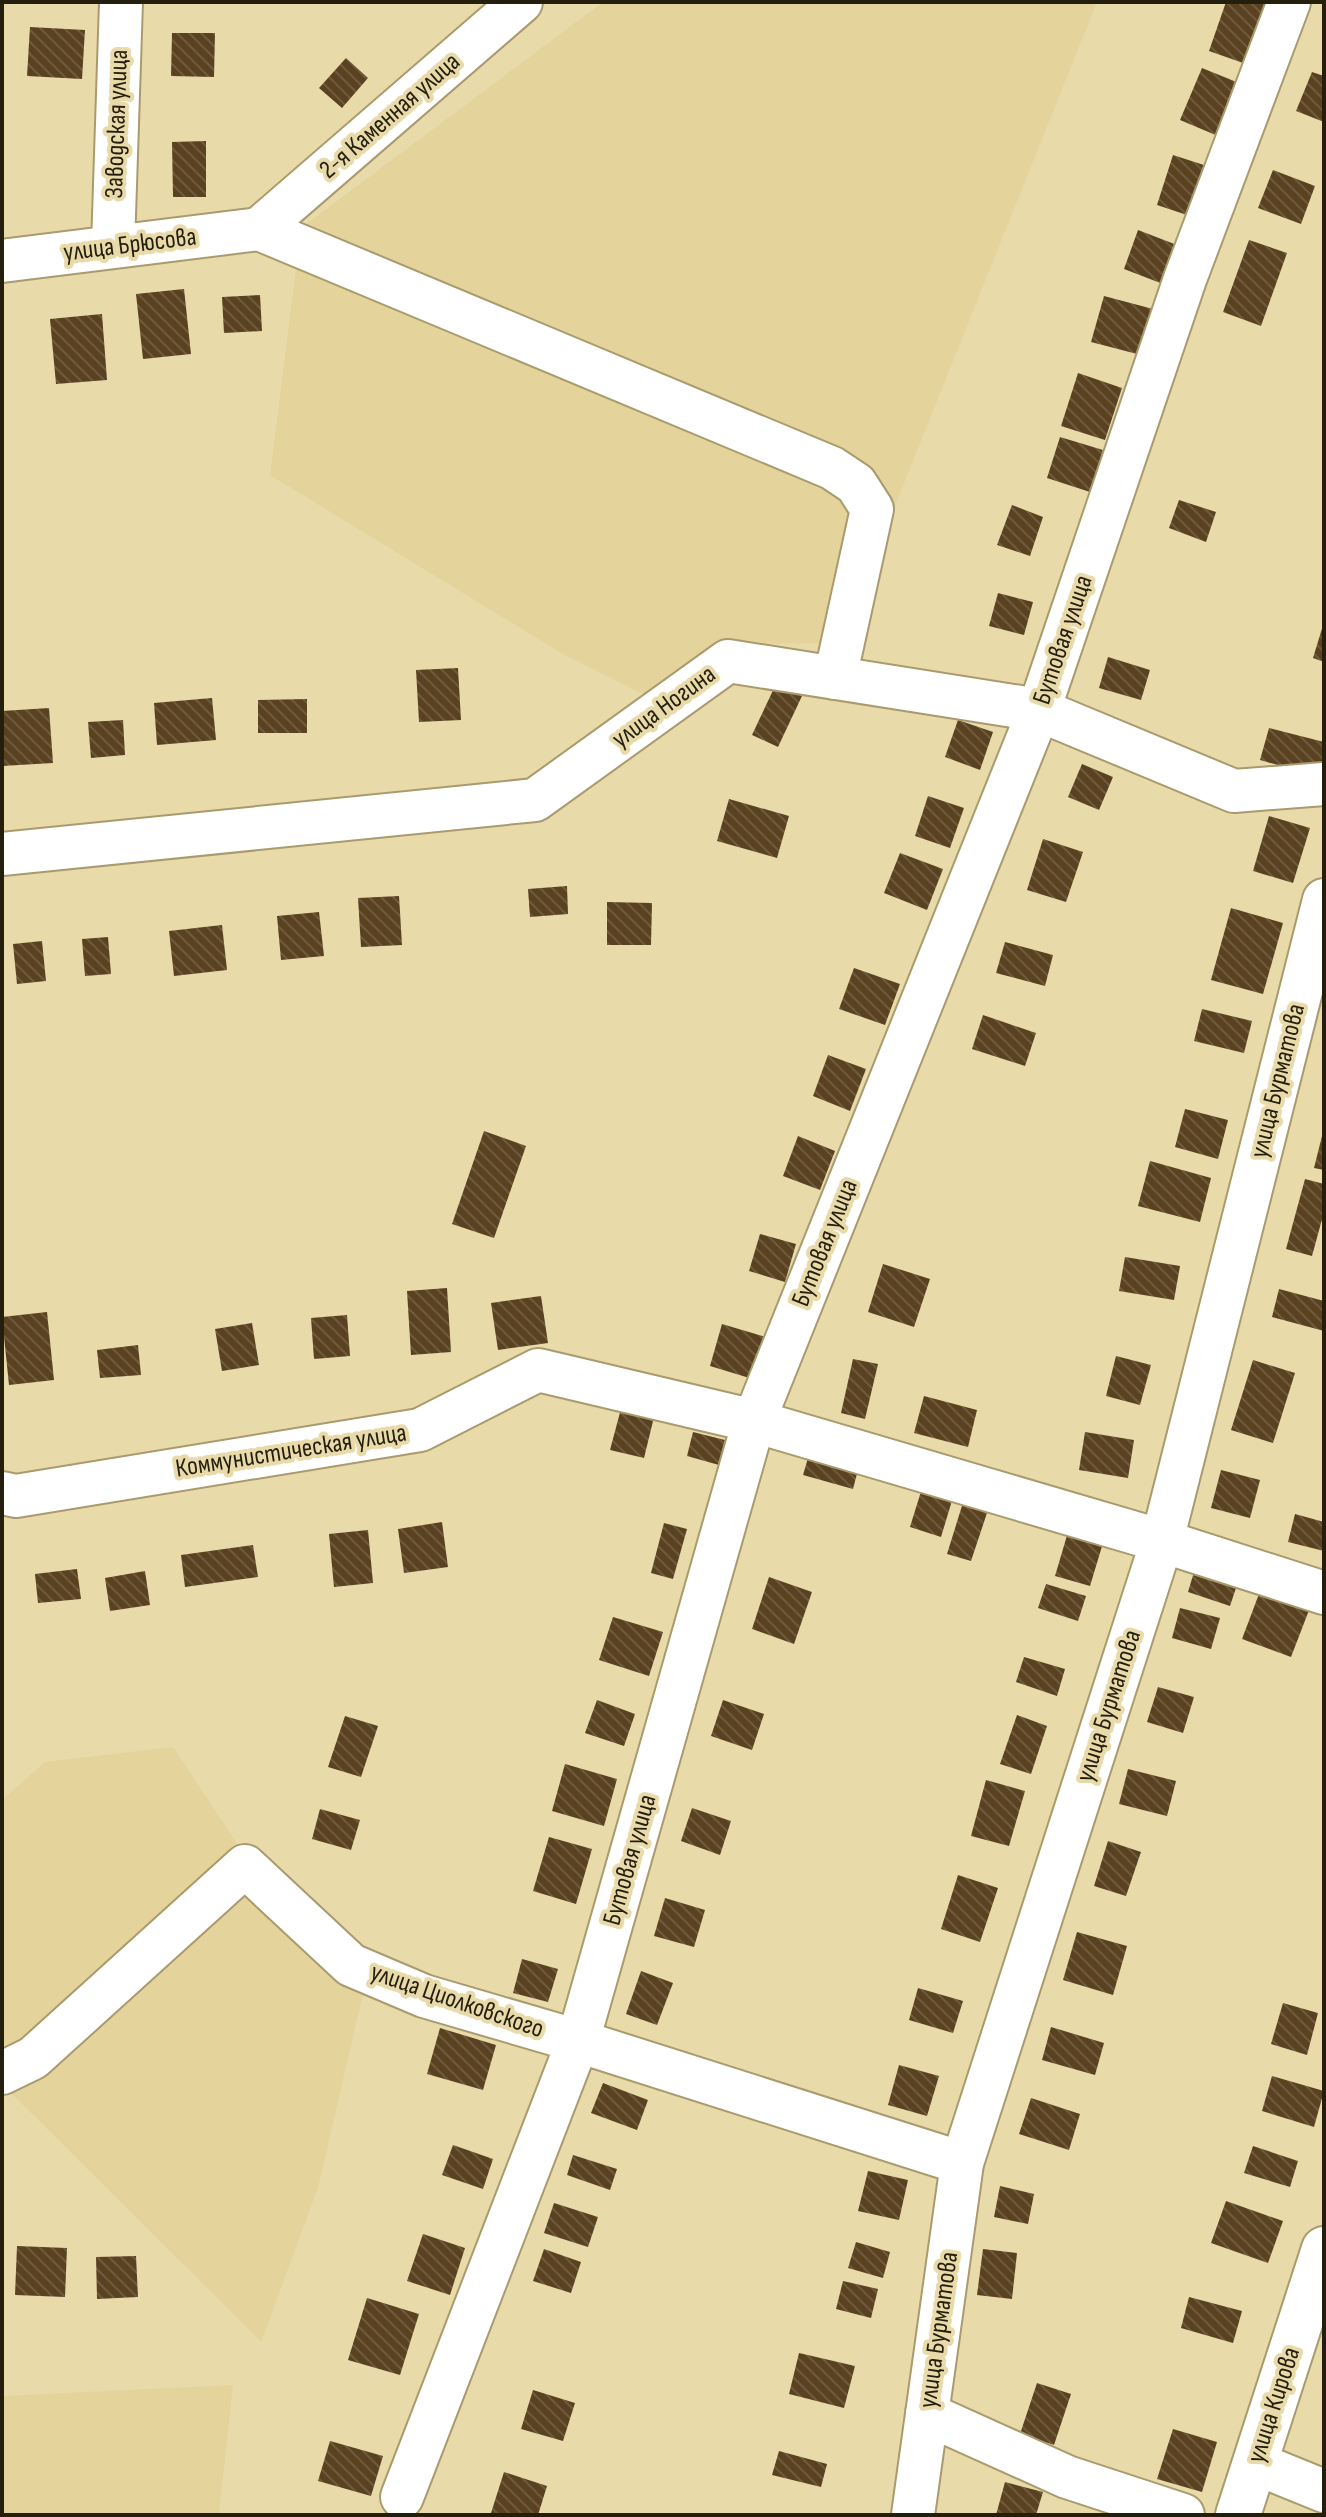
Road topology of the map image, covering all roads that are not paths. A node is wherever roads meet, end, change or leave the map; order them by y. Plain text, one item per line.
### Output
1 (121, 2) edge
2 (521, 2) edge
3 (1289, 2) edge
4 (259, 229) junction
5 (113, 246) junction
6 (2, 261) edge
7 (835, 678) junction
8 (1039, 710) junction
9 (1324, 784) edge
10 (2, 854) edge
11 (1324, 900) edge
12 (754, 1421) junction
13 (2, 1493) edge
14 (1162, 1541) junction
15 (1324, 1593) edge
16 (578, 2041) junction
17 (2, 2073) edge
18 (962, 2163) junction
19 (1324, 2249) edge
20 (927, 2414) junction
21 (1255, 2463) junction
22 (1324, 2491) edge
23 (402, 2497) dead end
24 (913, 2515) edge
25 (1183, 2515) edge
26 (1238, 2515) edge

1 - 5 street, Заводская улица
2 - 4 street, 2-я Каменная улица
3 - 8 street, Бутовая улица
4 - 5 street, улица Брюсова
4 - 7 street
5 - 6 street, улица Брюсова
7 - 8 street, улица Ногина
7 - 10 street, улица Ногина
8 - 9 street, улица Ногина
8 - 12 street, Бутовая улица
11 - 14 street, улица Бурматова
12 - 13 street, Коммунистическая улица
12 - 14 street, Коммунистическая улица
12 - 16 street, Бутовая улица
14 - 15 street, Коммунистическая улица
14 - 18 street, улица Бурматова
16 - 17 street, улица Циолковского
16 - 18 street, улица Циолковского
16 - 23 street, Бутовая улица
18 - 20 street, улица Бурматова
19 - 21 main road, улица Кирова
20 - 24 street, улица Бурматова
20 - 25 street
21 - 22 street
21 - 26 main road, улица Кирова

